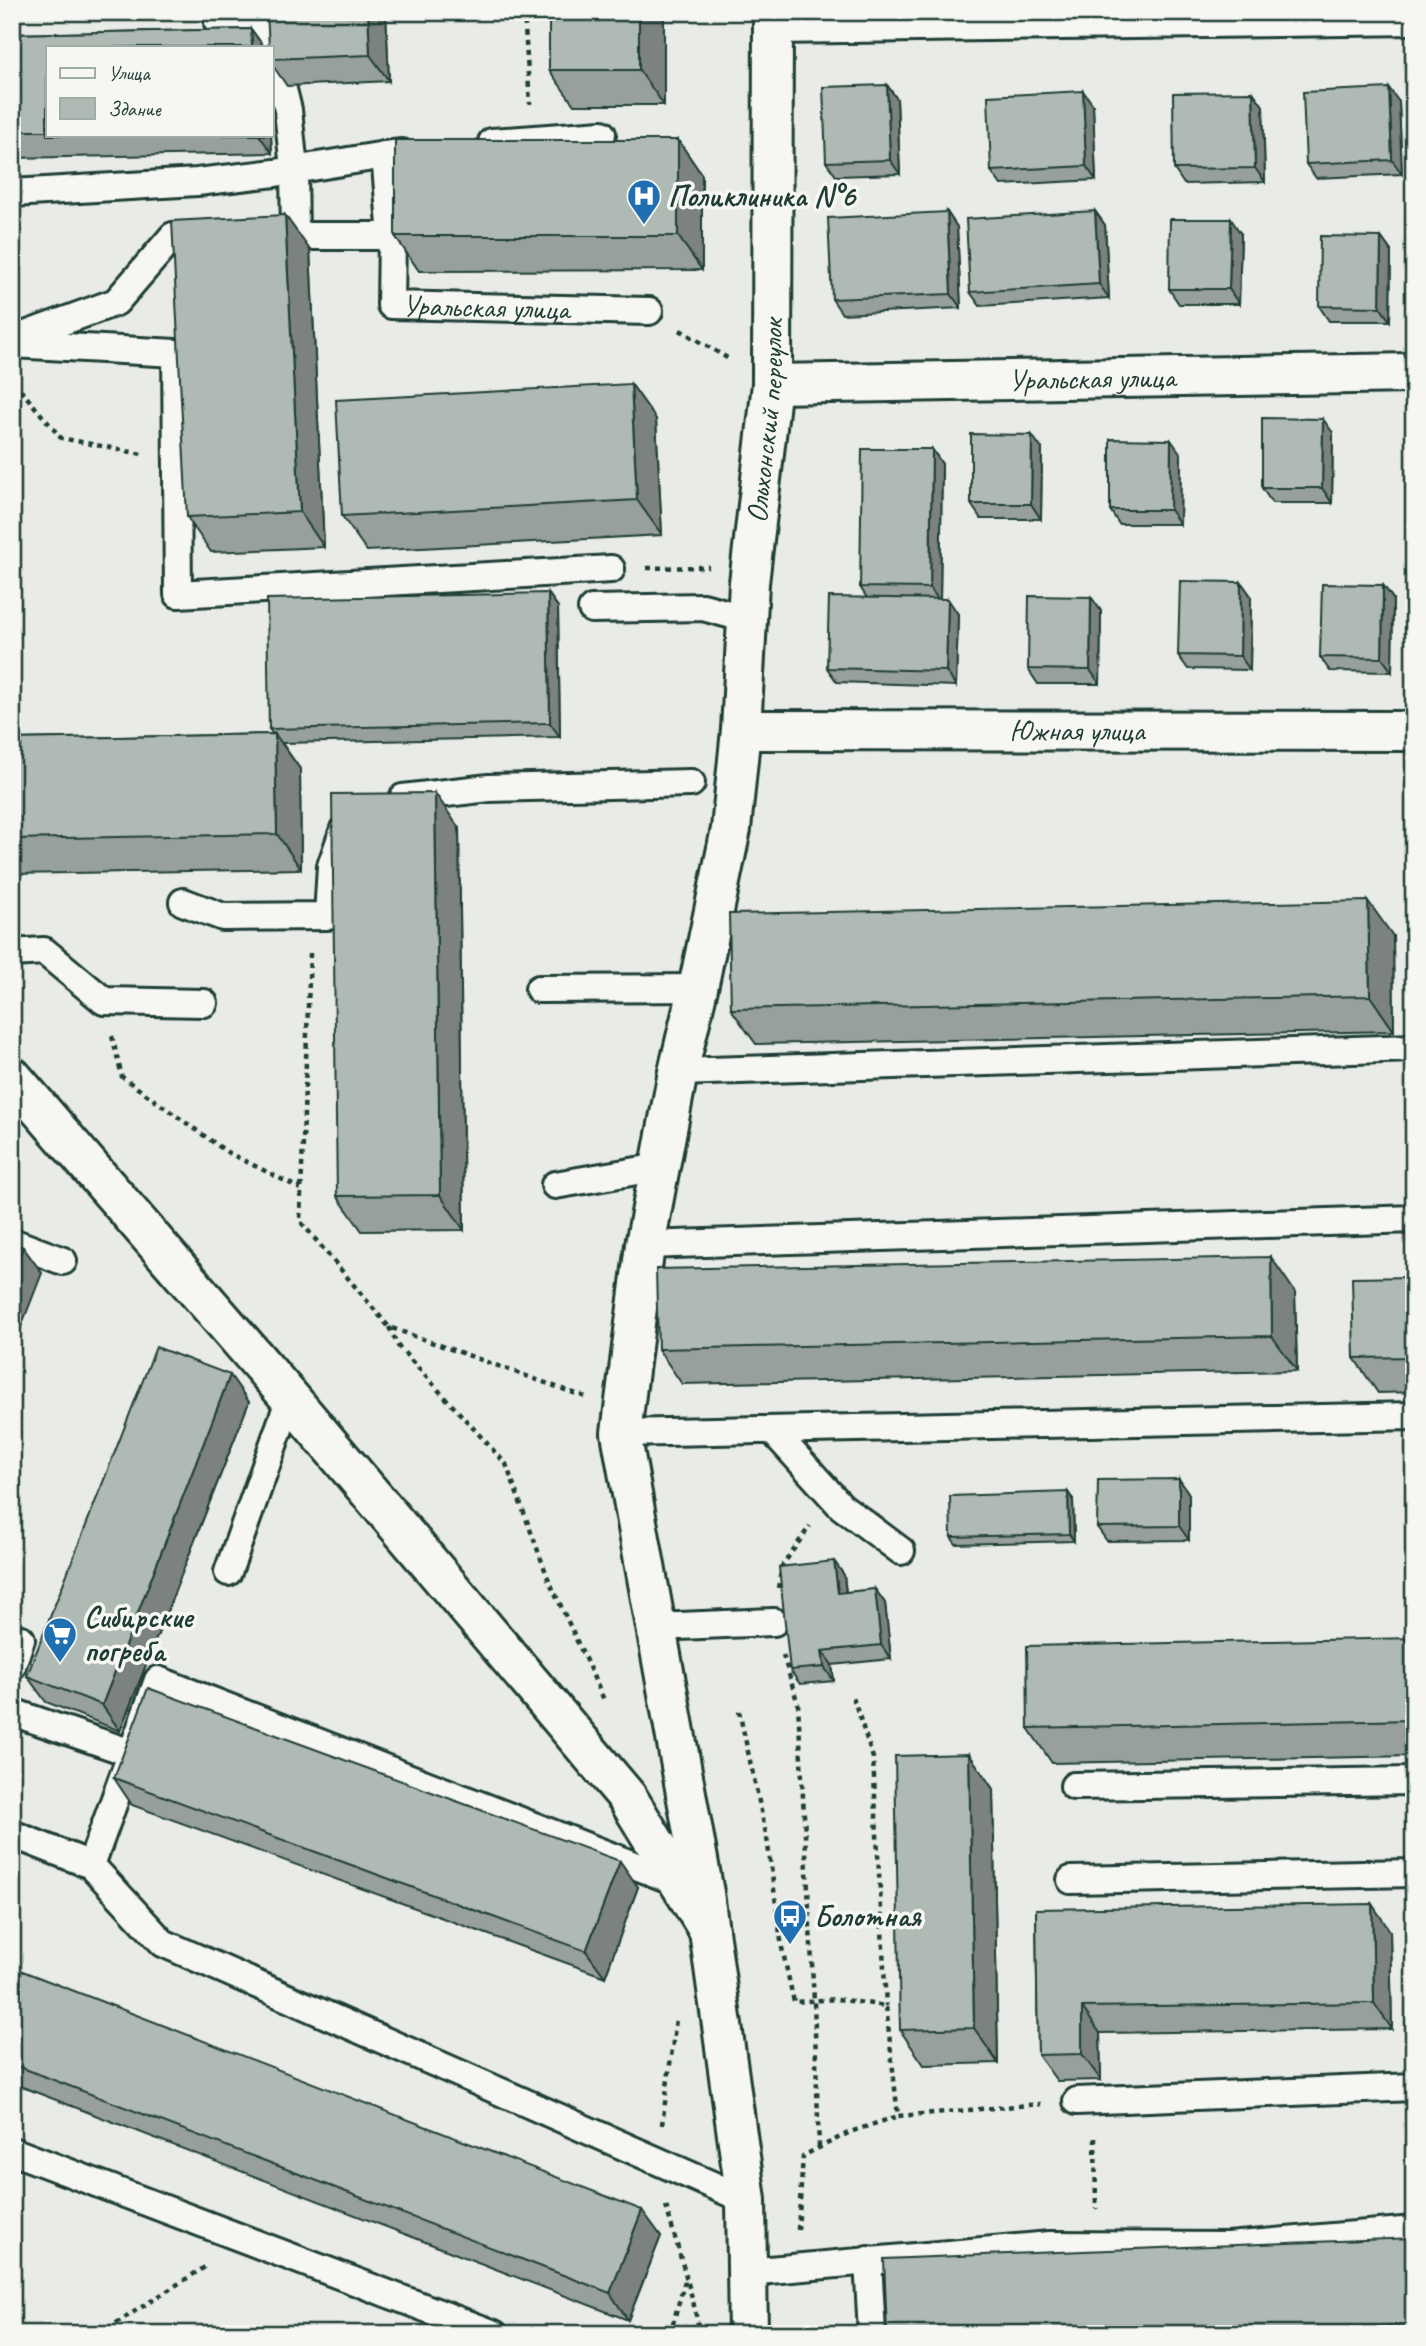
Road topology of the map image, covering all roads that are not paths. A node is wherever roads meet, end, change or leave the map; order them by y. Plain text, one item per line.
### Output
1 (1414, 15) edge
2 (774, 18) edge
3 (218, 23) dead end
4 (272, 46) edge
5 (273, 50) edge
6 (602, 134) dead end
7 (471, 145) edge
8 (422, 150) edge
9 (385, 155) junction
10 (294, 169) junction
11 (12, 193) edge
12 (295, 236) junction
13 (392, 236) junction
14 (649, 311) road end
15 (12, 342) edge
16 (1414, 373) edge
17 (772, 384) junction
18 (611, 569) road end
19 (592, 610) dead end
20 (747, 619) junction
21 (741, 730) junction
22 (1414, 731) edge
23 (691, 783) dead end
24 (380, 800) edge
25 (353, 803) edge
26 (183, 902) dead end
27 (12, 953) edge
28 (698, 988) junction
29 (539, 989) dead end
30 (204, 1003) dead end
31 (1414, 1048) edge
32 (678, 1072) junction
33 (12, 1077) edge
34 (660, 1167) junction
35 (555, 1185) dead end
36 (1414, 1219) edge
37 (12, 1242) edge
38 (645, 1245) junction
39 (63, 1261) dead end
40 (290, 1398) junction
41 (1414, 1416) edge
42 (772, 1430) junction
43 (621, 1433) junction
44 (901, 1551) dead end
45 (228, 1572) dead end
46 (774, 1622) dead end
47 (656, 1627) junction
48 (21, 1639) dead end
49 (12, 1666) edge
50 (12, 1712) edge
51 (131, 1753) junction
52 (1414, 1781) edge
53 (1074, 1786) dead end
54 (12, 1834) edge
55 (91, 1865) junction
56 (1414, 1873) edge
57 (1071, 1880) dead end
58 (680, 1883) junction
59 (709, 1931) junction
60 (1414, 2087) edge
61 (1086, 2101) road end
62 (12, 2151) edge
63 (746, 2200) junction
64 (1414, 2230) edge
65 (868, 2260) junction
66 (747, 2272) junction
67 (494, 2334) edge
68 (748, 2334) edge
69 (872, 2334) edge

1 - 2 street
2 - 17 street, Ольхонский переулок
3 - 4 lane
5 - 10 lane
6 - 7 lane
8 - 9 lane
9 - 10 lane
9 - 13 lane
10 - 11 lane
10 - 12 lane
12 - 13 lane
12 - 15 lane
13 - 14 lane, Уральская улица
15 - 18 lane
16 - 17 street, Уральская улица
17 - 20 street, Ольхонский переулок
19 - 20 lane
20 - 21 street, Ольхонский переулок
21 - 22 street, Южная улица
21 - 28 street, Ольхонский переулок
23 - 24 lane
25 - 26 lane
27 - 30 lane
28 - 29 lane
28 - 32 street, Ольхонский переулок
31 - 32 lane
32 - 34 street, Ольхонский переулок
33 - 40 street
34 - 35 lane
34 - 38 street, Ольхонский переулок
36 - 38 lane
37 - 39 lane
38 - 43 street, Ольхонский переулок
40 - 45 lane
40 - 58 street
41 - 42 lane
42 - 43 lane
42 - 44 lane
43 - 47 street, Ольхонский переулок
46 - 47 lane
47 - 59 street, Ольхонский переулок
48 - 49 lane
50 - 51 lane
51 - 55 lane
51 - 58 lane
52 - 53 lane
54 - 55 lane
55 - 63 lane
56 - 57 lane
58 - 59 street
59 - 63 street, Ольхонский переулок
60 - 61 lane
62 - 67 lane
63 - 66 street, Ольхонский переулок
64 - 65 lane
65 - 66 lane
65 - 69 lane
66 - 68 street, Ольхонский переулок

